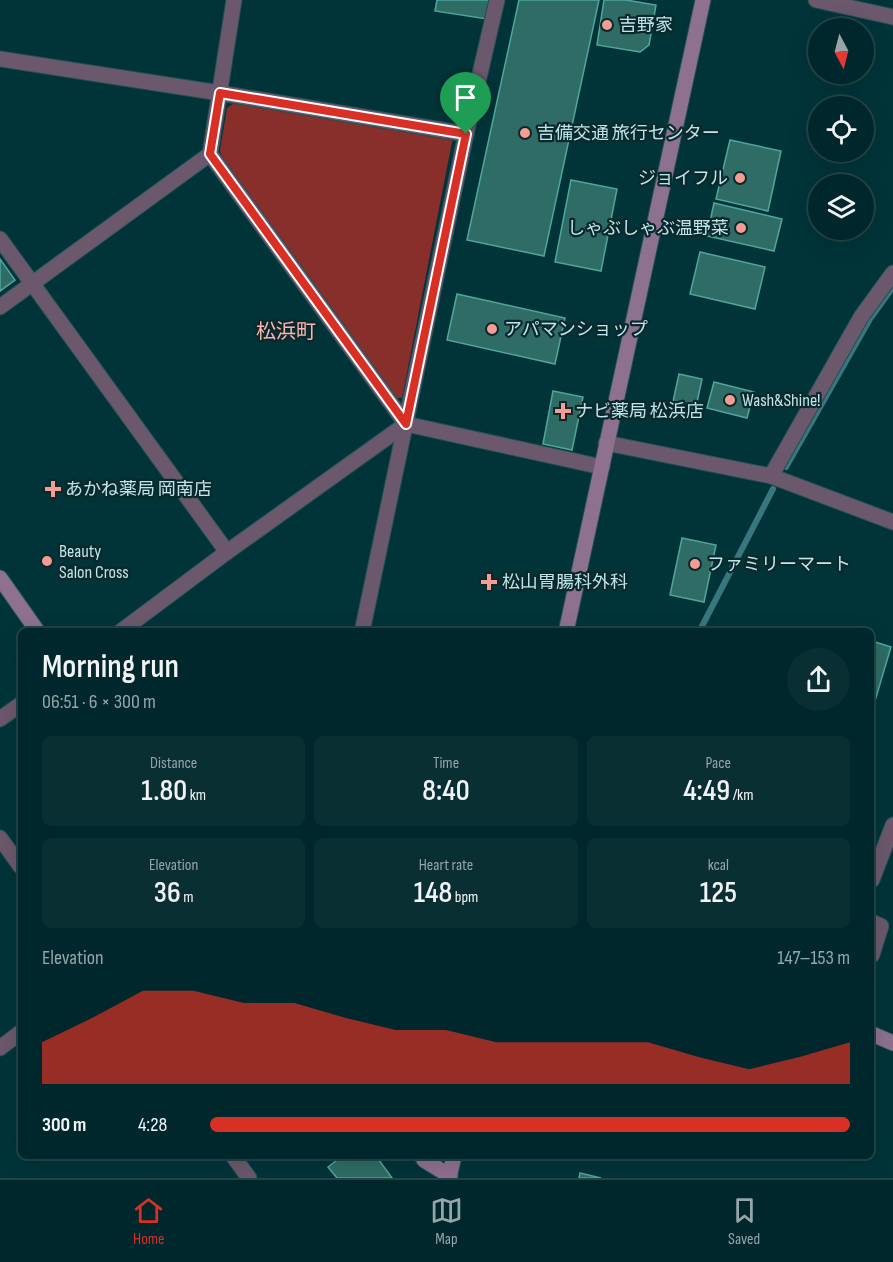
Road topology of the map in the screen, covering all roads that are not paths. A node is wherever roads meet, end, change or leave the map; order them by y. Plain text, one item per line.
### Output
1 (234, 0) edge
2 (497, 0) edge
3 (703, 0) edge
4 (816, 0) edge
5 (893, 17) edge
6 (0, 59) edge
7 (220, 93) junction
8 (466, 134) junction
9 (210, 154) junction
10 (0, 239) edge
11 (893, 273) edge
12 (33, 284) junction
13 (0, 308) edge
14 (406, 424) junction
15 (606, 443) junction
16 (602, 467) junction
17 (771, 476) junction
18 (893, 522) edge
19 (227, 552) junction
20 (0, 578) edge
21 (35, 628) edge
22 (125, 628) edge
23 (363, 628) edge
24 (567, 628) edge
25 (18, 706) edge
26 (0, 719) edge
27 (893, 825) edge
28 (0, 838) edge
29 (5, 856) edge
30 (18, 865) edge
31 (874, 875) edge
32 (874, 923) edge
33 (874, 949) edge
34 (18, 1034) edge
35 (874, 1035) edge
36 (893, 1043) edge
37 (0, 1048) edge
38 (235, 1159) edge
39 (424, 1159) edge
40 (453, 1159) edge
41 (449, 1177) edge
42 (249, 1178) edge

1 - 7 street
2 - 8 street
3 - 15 street
4 - 5 street
6 - 7 street
7 - 8 street
7 - 9 street
8 - 14 street
9 - 12 street
9 - 14 street
10 - 12 street
11 - 17 street
12 - 13 street
12 - 19 street
14 - 16 street
14 - 19 street
14 - 23 street
15 - 16 street
15 - 17 street
16 - 24 street
17 - 18 street
19 - 22 street
20 - 21 street
25 - 26 street
27 - 31 street
28 - 29 street
29 - 30 street
32 - 33 street
34 - 37 street
35 - 36 street
38 - 42 street
39 - 41 street
40 - 41 street

